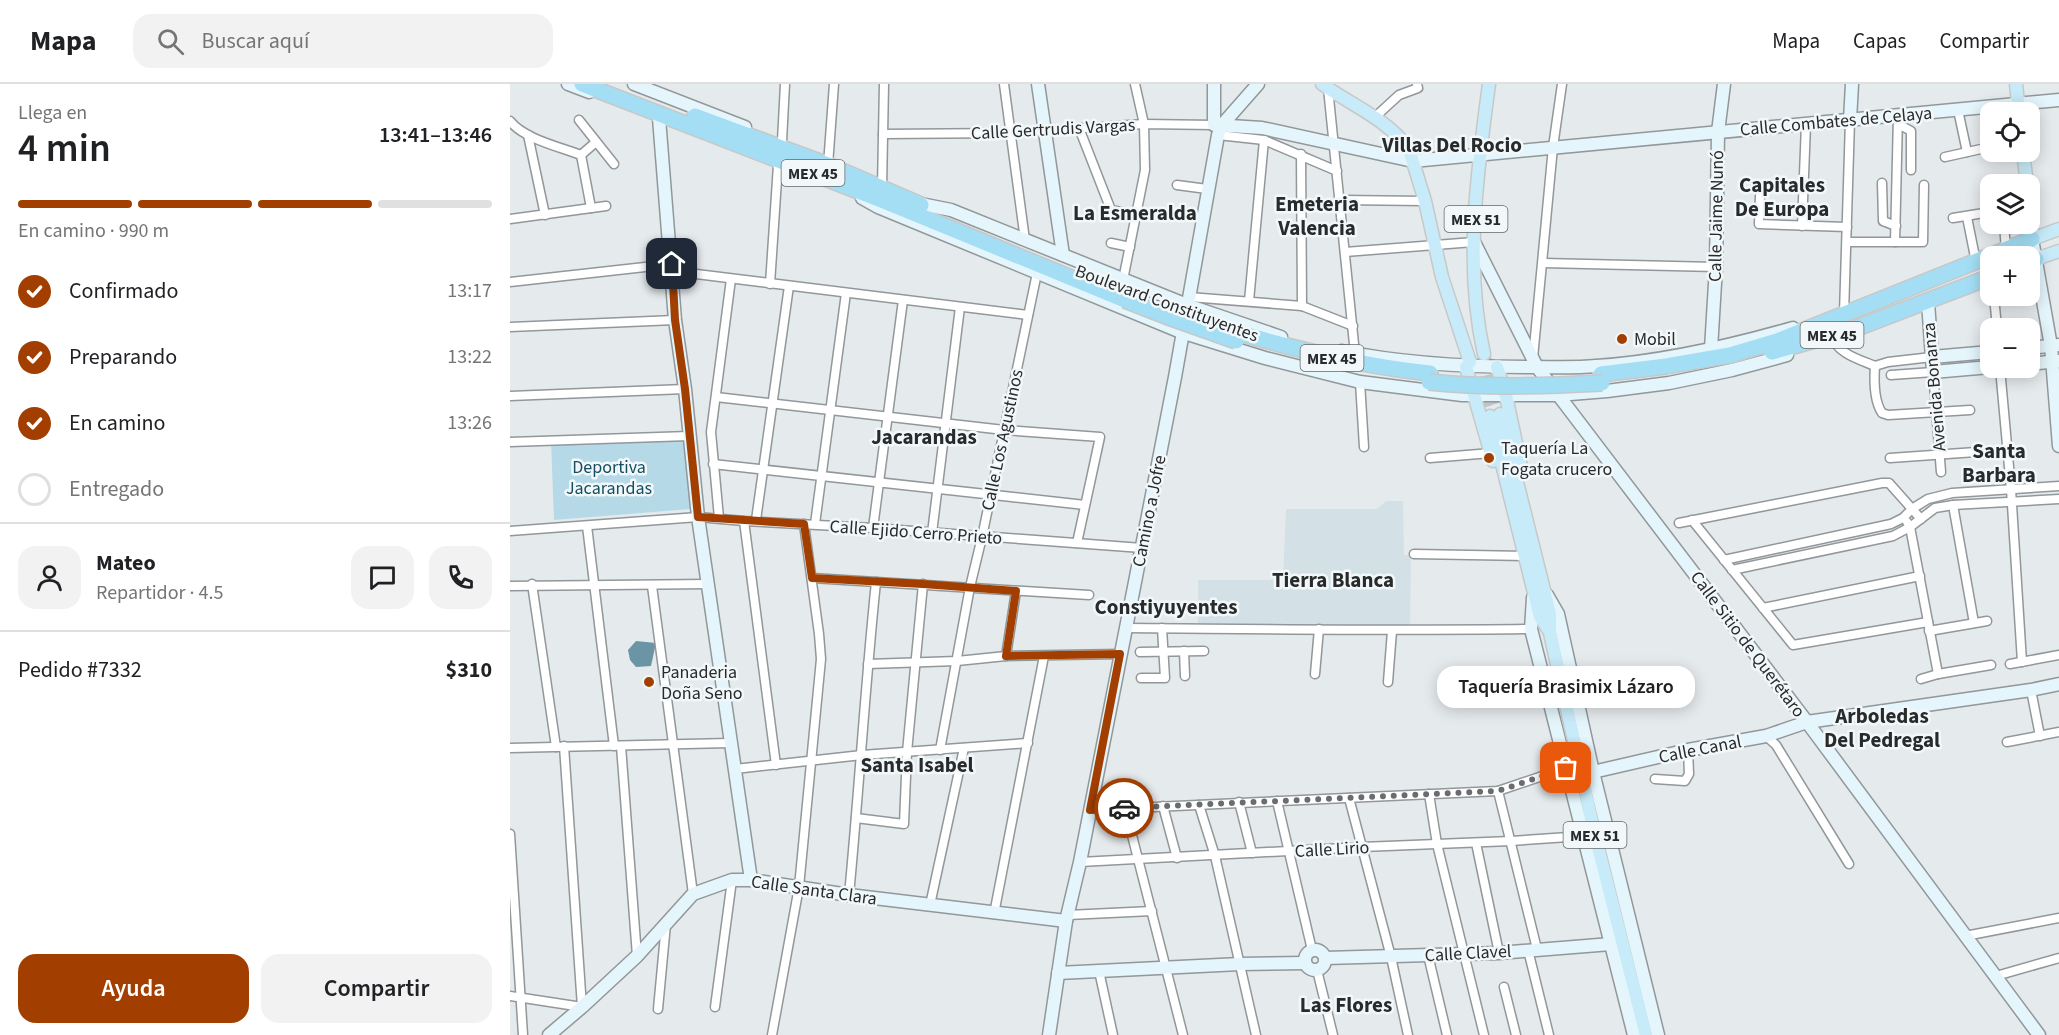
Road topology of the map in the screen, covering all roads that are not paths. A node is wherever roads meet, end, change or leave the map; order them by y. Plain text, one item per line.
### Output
1 (568, 84) edge
2 (582, 84) edge
3 (604, 84) edge
4 (634, 84) edge
5 (785, 84) edge
6 (834, 84) edge
7 (884, 84) edge
8 (1004, 84) edge
9 (1038, 84) edge
10 (1135, 84) edge
11 (1214, 84) edge
12 (1258, 84) edge
13 (1417, 84) edge
14 (1489, 84) edge
15 (1562, 84) edge
16 (1724, 84) edge
17 (1852, 84) edge
18 (2016, 84) edge
19 (1325, 86) edge
20 (2059, 100) edge
21 (2018, 102) edge
22 (2040, 104) edge
23 (1980, 109) edge
24 (1958, 110) junction
25 (1375, 117) junction
26 (659, 118) junction
27 (579, 120) dead end
28 (1850, 120) junction
29 (1898, 120) junction
30 (510, 121) edge
31 (1144, 124) junction
32 (1806, 124) junction
33 (1079, 128) junction
34 (1218, 128) junction
35 (1046, 132) junction
36 (1718, 132) junction
37 (1010, 133) junction
38 (883, 134) junction
39 (528, 135) junction
40 (1264, 140) junction
41 (782, 141) junction
42 (596, 142) junction
43 (1334, 143) junction
44 (1553, 147) junction
45 (1980, 149) edge
46 (1967, 152) junction
47 (1301, 154) junction
48 (1480, 154) junction
49 (581, 155) junction
50 (1945, 157) dead end
51 (788, 160) junction
52 (1413, 161) junction
53 (614, 164) dead end
54 (1911, 170) dead end
55 (1337, 171) junction
56 (828, 172) junction
57 (1882, 183) dead end
58 (1177, 184) dead end
59 (1924, 184) dead end
60 (882, 188) junction
61 (1207, 189) junction
62 (1761, 196) dead end
63 (1340, 200) junction
64 (1425, 201) junction
65 (916, 203) junction
66 (606, 206) dead end
67 (591, 208) junction
68 (1980, 214) edge
69 (545, 215) junction
70 (1136, 215) junction
71 (1967, 217) junction
72 (1953, 218) dead end
73 (510, 219) edge
74 (1802, 226) junction
75 (1896, 226) junction
76 (1847, 227) junction
77 (2059, 229) edge
78 (2032, 234) edge
79 (2032, 239) junction
80 (1025, 240) junction
81 (1474, 242) junction
82 (1847, 242) junction
83 (1896, 242) junction
84 (1111, 243) dead end
85 (1434, 245) junction
86 (2015, 246) edge
87 (2032, 246) edge
88 (1130, 247) junction
89 (2059, 251) edge
90 (1345, 252) junction
91 (1064, 255) junction
92 (2040, 258) edge
93 (1980, 260) edge
94 (1976, 262) junction
95 (1543, 263) junction
96 (1042, 266) junction
97 (672, 267) junction
98 (1716, 267) junction
99 (1442, 277) joint
100 (731, 279) junction
101 (1123, 280) junction
102 (1980, 281) edge
103 (510, 282) edge
104 (770, 284) junction
105 (789, 286) junction
106 (2040, 287) edge
107 (1145, 289) junction
108 (846, 293) junction
109 (903, 300) junction
110 (1188, 301) junction
111 (1249, 301) junction
112 (1928, 302) junction
113 (1302, 306) junction
114 (960, 307) junction
115 (1132, 313) junction
116 (1844, 314) junction
117 (1028, 315) junction
118 (675, 320) junction
119 (1353, 326) junction
120 (510, 327) edge
121 (1182, 332) junction
122 (1832, 338) junction
123 (2055, 345) edge
124 (2040, 347) edge
125 (1711, 349) junction
126 (1980, 353) edge
127 (1355, 354) junction
128 (1484, 354) tunnel mouth
129 (1932, 357) junction
130 (2056, 361) edge
131 (1535, 362) junction
132 (2040, 363) edge
133 (1468, 364) junction
134 (1875, 366) junction
135 (1497, 367) junction
136 (1980, 368) edge
137 (1667, 370) junction
138 (1933, 372) junction
139 (1891, 375) dead end
140 (2001, 378) edge
141 (1359, 382) junction
142 (685, 389) junction
143 (1474, 395) junction
144 (1558, 395) junction
145 (510, 396) edge
146 (1506, 396) junction
147 (716, 397) junction
148 (772, 403) junction
149 (830, 410) junction
150 (1970, 410) dead end
151 (1935, 412) junction
152 (887, 417) junction
153 (945, 424) junction
154 (1004, 430) junction
155 (689, 436) junction
156 (510, 442) edge
157 (2059, 446) edge
158 (1364, 447) dead end
159 (1976, 452) dead end
160 (1491, 453) junction
161 (1940, 454) junction
162 (1430, 458) dead end
163 (1890, 458) dead end
164 (713, 464) junction
165 (763, 468) junction
166 (1941, 472) dead end
167 (820, 476) junction
168 (879, 483) junction
169 (2059, 486) edge
170 (938, 489) junction
171 (2011, 489) junction
172 (990, 495) junction
173 (2059, 499) edge
174 (2012, 502) junction
175 (1085, 505) junction
176 (1953, 505) junction
177 (1912, 509) junction
178 (698, 517) junction
179 (719, 518) junction
180 (1903, 518) junction
181 (1921, 519) junction
182 (756, 520) junction
183 (1692, 520) junction
184 (744, 521) junction
185 (1679, 523) dead end
186 (804, 524) junction
187 (815, 524) junction
188 (587, 526) junction
189 (1910, 527) junction
190 (873, 528) junction
191 (510, 531) edge
192 (932, 533) junction
193 (982, 537) junction
194 (1521, 538) junction
195 (1077, 543) junction
196 (1142, 548) junction
197 (1414, 554) dead end
198 (1526, 556) junction
199 (1724, 560) junction
200 (1537, 564) junction
201 (1732, 570) junction
202 (1920, 576) junction
203 (812, 578) junction
204 (876, 582) junction
205 (594, 584) junction
206 (923, 584) junction
207 (532, 585) junction
208 (709, 585) junction
209 (510, 586) edge
210 (652, 586) junction
211 (970, 587) junction
212 (1539, 589) junction
213 (1016, 591) junction
214 (1089, 595) dead end
215 (1763, 608) junction
216 (1987, 621) dead end
217 (1974, 623) junction
218 (1929, 626) junction
219 (1126, 628) junction
220 (1162, 628) junction
221 (1319, 629) junction
222 (1531, 629) junction
223 (1392, 631) junction
224 (1184, 651) junction
225 (1204, 651) dead end
226 (1140, 652) dead end
227 (1164, 652) junction
228 (1120, 654) junction
229 (2059, 655) edge
230 (1006, 656) junction
231 (1044, 656) junction
232 (957, 661) junction
233 (915, 662) junction
234 (2022, 662) junction
235 (868, 664) junction
236 (2010, 664) dead end
237 (1991, 665) dead end
238 (1315, 674) dead end
239 (1938, 674) junction
240 (1185, 676) dead end
241 (1141, 678) dead end
242 (1921, 679) dead end
243 (1388, 682) dead end
244 (2059, 684) edge
245 (2031, 690) junction
246 (1807, 722) junction
247 (2059, 732) edge
248 (1766, 736) junction
249 (2040, 736) junction
250 (2007, 742) dead end
251 (730, 743) junction
252 (1028, 743) junction
253 (674, 745) junction
254 (560, 746) junction
255 (618, 746) junction
256 (510, 748) edge
257 (964, 748) junction
258 (940, 750) junction
259 (1688, 750) junction
260 (907, 752) junction
261 (862, 755) junction
262 (811, 761) junction
263 (776, 765) junction
264 (1566, 768) junction
265 (735, 769) junction
266 (1593, 772) junction
267 (1655, 779) dead end
268 (1498, 791) junction
269 (1429, 794) junction
270 (1349, 798) junction
271 (1277, 801) junction
272 (1239, 802) junction
273 (1199, 805) junction
274 (1163, 806) junction
275 (1125, 808) junction
276 (1090, 810) junction
277 (856, 818) junction
278 (510, 834) edge
279 (1583, 836) junction
280 (1510, 842) junction
281 (1476, 843) junction
282 (1437, 844) junction
283 (1362, 847) junction
284 (1288, 851) junction
285 (1252, 853) junction
286 (1215, 856) junction
287 (1177, 858) junction
288 (1139, 859) junction
289 (1080, 862) junction
290 (1849, 864) dead end
291 (732, 880) junction
292 (751, 880) junction
293 (799, 887) junction
294 (693, 894) junction
295 (849, 895) junction
296 (930, 905) junction
297 (1152, 911) junction
298 (993, 914) junction
299 (1067, 918) junction
300 (2059, 918) edge
301 (666, 924) junction
302 (1965, 936) junction
303 (1611, 944) junction
304 (1312, 950) junction
305 (1532, 950) junction
306 (1464, 953) junction
307 (1499, 953) junction
308 (1428, 955) junction
309 (638, 956) junction
310 (1390, 957) junction
311 (1325, 958) junction
312 (2059, 958) edge
313 (1305, 963) junction
314 (1240, 964) junction
315 (1167, 967) junction
316 (1317, 970) junction
317 (1099, 971) junction
318 (1058, 973) junction
319 (1996, 976) junction
320 (1504, 987) dead end
321 (515, 997) edge
322 (582, 1007) junction
323 (715, 1007) dead end
324 (658, 1009) dead end
325 (523, 1035) edge
326 (549, 1035) edge
327 (772, 1035) edge
328 (1049, 1035) edge
329 (1113, 1035) edge
330 (1184, 1035) edge
331 (1256, 1035) edge
332 (1333, 1035) edge
333 (1408, 1035) edge
334 (1447, 1035) edge
335 (1484, 1035) edge
336 (1516, 1035) edge
337 (1549, 1035) edge
338 (1634, 1035) edge
339 (1646, 1035) edge
340 (1658, 1035) edge
341 (2039, 1035) edge

1 - 26 street
2 - 51 highway, Boulevard Constituyentes / MEX 45
3 - 51 highway, Boulevard Constituyentes / MEX 45
4 - 41 street
5 - 41 street
6 - 56 street
7 - 38 street
8 - 37 street
9 - 35 street
10 - 31 street
11 - 34 street, Camino a Jofre
12 - 34 street
13 - 25 street
14 - 48 main road, MEX 51
15 - 44 street
16 - 36 street, Calle Jaime Nunó
17 - 28 street
18 - 21 main road
19 - 25 main road, MEX 51
19 - 43 street
20 - 22 street, Calle Combates de Celaya
23 - 24 street, Calle Combates de Celaya
24 - 29 street, Calle Combates de Celaya
24 - 46 street
25 - 52 main road, MEX 51
26 - 51 street
26 - 97 street
27 - 42 street
28 - 29 street, Calle Combates de Celaya
28 - 32 street, Calle Combates de Celaya
28 - 76 street
29 - 54 street
29 - 75 street
30 - 39 street
31 - 33 street, Calle Gertrudis Vargas
31 - 34 street, Calle Gertrudis Vargas
31 - 70 street
32 - 36 street, Calle Combates de Celaya
32 - 74 street
33 - 35 street, Calle Gertrudis Vargas
33 - 70 street
34 - 40 street, Calle Gertrudis Vargas
34 - 43 street, Calle Combates de Celaya
34 - 61 street, Camino a Jofre
35 - 37 street, Calle Gertrudis Vargas
35 - 91 street
36 - 44 street, Calle Combates de Celaya
36 - 98 street, Calle Jaime Nunó
37 - 38 street, Calle Gertrudis Vargas
37 - 80 street
38 - 60 street
39 - 49 street
39 - 69 street
40 - 47 street, Calle Gertrudis Vargas
40 - 111 street
41 - 51 street
42 - 49 street
42 - 53 street
43 - 52 street, Calle Combates de Celaya
43 - 55 street
44 - 48 street, Calle Combates de Celaya
44 - 95 street
45 - 46 street
46 - 50 street
47 - 55 street, Calle Gertrudis Vargas
47 - 113 street
48 - 52 street, Calle Combates de Celaya
48 - 81 main road, MEX 51
49 - 67 street
51 - 56 highway, Boulevard Constituyentes / MEX 45
51 - 104 street
52 - 64 main road, MEX 51
55 - 63 street
56 - 60 highway, Boulevard Constituyentes / MEX 45
56 - 96 highway, Boulevard Constituyentes / MEX 45
57 - 75 street
58 - 61 street
59 - 83 street
60 - 65 highway, Boulevard Constituyentes / MEX 45
61 - 110 street, Camino a Jofre
62 - 74 street
63 - 64 street
63 - 90 street
64 - 85 main road, MEX 51
65 - 80 street
65 - 96 highway, Boulevard Constituyentes / MEX 45
66 - 67 street
67 - 69 street
68 - 71 street
69 - 73 street
70 - 88 street
71 - 72 street
71 - 94 street
74 - 76 street
75 - 83 street
76 - 82 street
77 - 79 main road, Boulevard Constituyentes / MEX 45
78 - 79 main road
79 - 86 highway, Boulevard Constituyentes / MEX 45
79 - 87 street
80 - 91 street
81 - 85 street
81 - 128 main road, MEX 51
81 - 131 street, Calle Sitio de Querétaro
82 - 83 street
82 - 116 street
84 - 88 street
85 - 90 street
85 - 99 main road, MEX 51
88 - 101 street
89 - 92 main road
90 - 119 street
91 - 101 street
93 - 94 highway, Boulevard Constituyentes / MEX 45
94 - 116 highway, Boulevard Constituyentes / MEX 45
95 - 98 street
95 - 131 street
96 - 115 street
96 - 117 street, Calle Los Agustinos
96 - 137 highway, Boulevard Constituyentes / MEX 45, bridge
97 - 100 street
97 - 103 street
97 - 118 street
98 - 125 street, Calle Jaime Nunó
99 - 133 street
100 - 104 street
100 - 147 street
101 - 107 street
102 - 112 highway, Boulevard Constituyentes / MEX 45
104 - 105 street
105 - 108 street
105 - 148 street
106 - 123 street
107 - 110 street
107 - 115 street
108 - 109 street
108 - 149 street
109 - 114 street
109 - 152 street
110 - 111 street
110 - 121 street, Camino a Jofre
110 - 127 street
111 - 113 street
112 - 122 highway, Boulevard Constituyentes / MEX 45
112 - 129 street, Avenida Bonanza
113 - 119 street
114 - 117 street
114 - 153 street
115 - 121 street
116 - 125 street
116 - 137 highway, Boulevard Constituyentes / MEX 45
117 - 154 street, Calle Los Agustinos
118 - 120 street
118 - 142 street
119 - 127 street
121 - 141 street
121 - 196 street, Camino a Jofre
122 - 134 street
122 - 137 highway, Boulevard Constituyentes / MEX 45
122 - 144 street
123 - 124 street
123 - 130 street
125 - 131 street
126 - 129 street
127 - 133 street
129 - 134 street
129 - 138 street, Avenida Bonanza
130 - 132 street
130 - 157 street
131 - 135 street
131 - 144 street, Calle Sitio de Querétaro
133 - 135 street
133 - 143 main road
134 - 151 street
135 - 146 main road
136 - 138 street
138 - 139 street
138 - 151 street, Avenida Bonanza
140 - 171 street
141 - 143 street
141 - 158 street
142 - 145 street
142 - 155 street
143 - 146 street
143 - 160 main road
144 - 146 street
144 - 246 street, Calle Sitio de Querétaro
146 - 200 main road
147 - 148 street
147 - 164 street
148 - 149 street
148 - 165 street
149 - 152 street
149 - 167 street
150 - 151 street
151 - 161 street, Avenida Bonanza
152 - 153 street
152 - 168 street
153 - 154 street
153 - 170 street
154 - 172 street, Calle Los Agustinos
154 - 175 street
155 - 156 street
155 - 178 street
159 - 161 street
160 - 162 street
160 - 194 main road
161 - 163 street
161 - 166 street, Avenida Bonanza
164 - 165 street
164 - 179 street
165 - 167 street
165 - 182 street
167 - 168 street
167 - 187 street
168 - 170 street
168 - 190 street
169 - 171 street
170 - 172 street
170 - 192 street
171 - 174 street
171 - 177 street
172 - 175 street
172 - 193 street, Calle Los Agustinos
173 - 174 street
174 - 176 street
174 - 234 street
175 - 195 street
176 - 181 street
176 - 217 street
177 - 180 street
177 - 181 street
177 - 183 street
178 - 179 street, Calle Ejido Cerro Prieto
178 - 188 street, Calle Ejido Cerro Prieto
178 - 208 street
179 - 184 street, Calle Ejido Cerro Prieto
180 - 189 street
180 - 199 street
181 - 189 street
182 - 184 street, Calle Ejido Cerro Prieto
182 - 186 street, Calle Ejido Cerro Prieto
183 - 185 street
183 - 199 street
184 - 263 street
186 - 187 street, Calle Ejido Cerro Prieto
186 - 203 street
187 - 190 street, Calle Ejido Cerro Prieto
188 - 191 street, Calle Ejido Cerro Prieto
188 - 205 street
189 - 201 street
189 - 202 street
190 - 192 street, Calle Ejido Cerro Prieto
192 - 193 street, Calle Ejido Cerro Prieto
193 - 195 street, Calle Ejido Cerro Prieto
193 - 211 street, Calle Los Agustinos
194 - 198 main road, MEX 51
194 - 200 main road, MEX 51
195 - 196 street, Calle Ejido Cerro Prieto
196 - 219 street, Camino a Jofre
197 - 198 street
198 - 212 main road, MEX 51
199 - 201 street
200 - 212 main road, MEX 51
201 - 215 street
202 - 215 street
202 - 218 street
203 - 204 street
203 - 262 street
204 - 206 street
204 - 235 street
205 - 207 street
205 - 210 street
205 - 255 street
206 - 211 street
206 - 233 street
207 - 209 street
207 - 254 street
208 - 210 street
208 - 251 street
210 - 253 street
211 - 213 street
211 - 232 street, Calle Los Agustinos
212 - 222 street
212 - 266 street
212 - 339 main road, MEX 51
213 - 214 street
213 - 230 street
215 - 218 street
216 - 217 street
217 - 218 street
218 - 239 street
219 - 220 street
219 - 228 street, Camino a Jofre
220 - 221 street
220 - 227 street
221 - 223 street
221 - 238 street
222 - 223 street
222 - 264 street
223 - 243 street
224 - 225 street
224 - 227 street
224 - 240 street
226 - 227 street
227 - 241 street
228 - 231 street
228 - 276 street, Camino a Jofre
229 - 234 street
230 - 231 street
230 - 232 street
231 - 252 street
232 - 233 street
232 - 258 street, Calle Los Agustinos
233 - 235 street
233 - 260 street
234 - 236 street
235 - 261 street
237 - 239 street
239 - 242 street
244 - 245 street, Calle Canal
245 - 246 street, Calle Canal
245 - 249 street
246 - 248 street, Calle Canal
246 - 302 street, Calle Sitio de Querétaro
247 - 249 street
248 - 259 street, Calle Canal
248 - 290 street
249 - 250 street
251 - 253 street
251 - 265 street
252 - 257 street
252 - 298 street
253 - 255 street
253 - 294 street
254 - 255 street
254 - 256 street
254 - 322 street
255 - 309 street
257 - 258 street
257 - 296 street
258 - 260 street
259 - 266 street, Calle Canal
259 - 267 street
260 - 261 street
260 - 277 street
261 - 262 street
261 - 277 street
262 - 263 street
262 - 293 street
263 - 265 street
264 - 268 street
264 - 279 street
265 - 292 street
266 - 340 street
268 - 269 street
268 - 280 street
269 - 270 street
269 - 282 street
270 - 271 street
270 - 283 street
271 - 272 street
271 - 284 street
272 - 273 street
272 - 285 street
273 - 274 street
273 - 286 street
274 - 275 street
274 - 287 street
275 - 276 street
275 - 288 street
276 - 289 street, Camino a Jofre
277 - 295 street
278 - 321 street
279 - 280 street, Calle Lirio
279 - 303 street
280 - 281 street, Calle Lirio
280 - 305 street
281 - 282 street, Calle Lirio
281 - 307 street
282 - 283 street, Calle Lirio
282 - 306 street
283 - 284 street, Calle Lirio
283 - 310 street
284 - 285 street, Calle Lirio
284 - 304 street
285 - 286 street, Calle Lirio
286 - 287 street, Calle Lirio
286 - 314 street
287 - 288 street, Calle Lirio
288 - 289 street, Calle Lirio
288 - 297 street
289 - 299 street, Camino a Jofre
291 - 292 street, Calle Santa Clara
291 - 294 street, Calle Santa Clara
291 - 323 street
292 - 293 street, Calle Santa Clara
293 - 295 street, Calle Santa Clara
293 - 327 street
294 - 301 street, Calle Santa Clara
295 - 296 street, Calle Santa Clara
296 - 298 street, Calle Santa Clara
297 - 299 street
297 - 315 street
298 - 299 street, Calle Santa Clara
299 - 318 street, Camino a Jofre
300 - 302 street
301 - 309 street, Calle Santa Clara
301 - 324 street
302 - 319 street, Calle Sitio de Querétaro
303 - 305 street, Calle Clavel
303 - 338 street
304 - 311 street
304 - 313 street
305 - 307 street, Calle Clavel
305 - 337 street
306 - 307 street, Calle Clavel
306 - 308 street, Calle Clavel
306 - 335 street
308 - 310 street, Calle Clavel
308 - 334 street
309 - 322 street, Calle Santa Clara
310 - 311 street, Calle Clavel
310 - 333 street
311 - 316 street
312 - 319 street
313 - 314 street
313 - 316 street
314 - 315 street
314 - 331 street
315 - 317 street
315 - 330 street
316 - 332 street
317 - 318 street
317 - 329 street
318 - 328 street, Camino a Jofre
319 - 341 street, Calle Sitio de Querétaro
320 - 336 street
321 - 322 street
321 - 325 street
322 - 326 street, Calle Santa Clara

